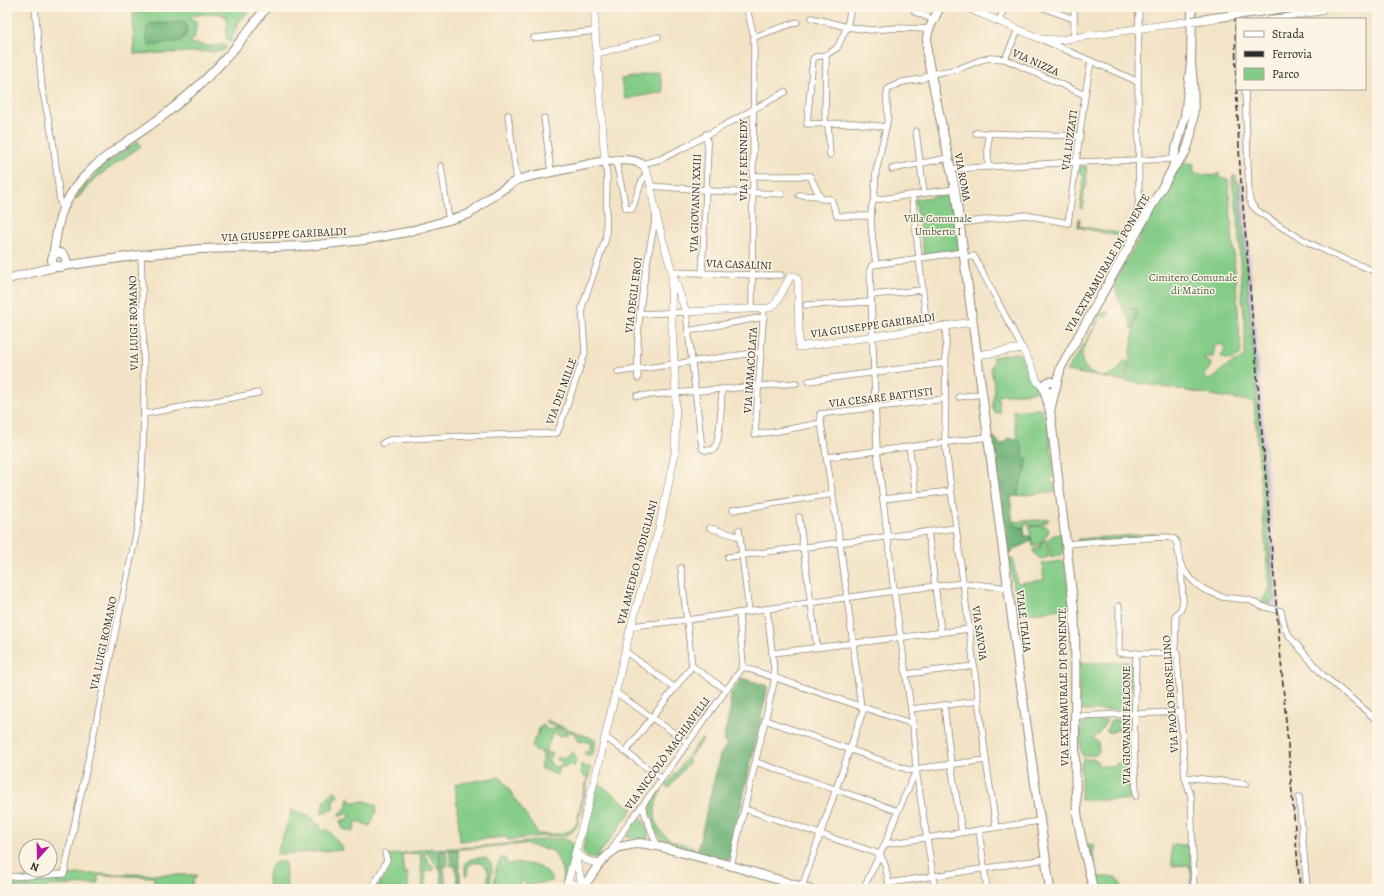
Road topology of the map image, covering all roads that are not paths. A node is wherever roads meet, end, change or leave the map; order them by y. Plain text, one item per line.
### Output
1 (35, 7) edge
2 (267, 7) edge
3 (595, 7) edge
4 (851, 7) edge
5 (914, 7) edge
6 (940, 7) edge
7 (965, 7) edge
8 (1004, 7) edge
9 (1041, 7) edge
10 (1074, 7) edge
11 (1139, 7) edge
12 (1192, 7) edge
13 (1242, 7) edge
14 (1292, 7) edge
15 (1295, 7) edge
16 (1310, 7) edge
17 (1325, 7) edge
18 (748, 13) dead end
19 (812, 18) dead end
20 (1242, 18) edge
21 (1277, 18) edge
22 (1074, 19) junction
23 (934, 20) junction
24 (1192, 21) junction
25 (797, 22) dead end
26 (999, 22) junction
27 (847, 27) junction
28 (929, 28) junction
29 (1139, 29) junction
30 (1018, 30) junction
31 (595, 31) junction
32 (658, 37) dead end
33 (754, 37) junction
34 (534, 38) dead end
35 (1072, 38) junction
36 (1041, 39) junction
37 (1068, 52) junction
38 (597, 54) junction
39 (826, 55) junction
40 (1005, 59) junction
41 (1091, 61) junction
42 (931, 74) junction
43 (1138, 83) junction
44 (1245, 90) edge
45 (785, 92) dead end
46 (1085, 95) junction
47 (753, 109) junction
48 (508, 115) dead end
49 (544, 118) dead end
50 (826, 123) junction
51 (886, 127) junction
52 (916, 131) dead end
53 (976, 133) dead end
54 (988, 133) junction
55 (706, 134) junction
56 (1080, 136) junction
57 (830, 155) dead end
58 (948, 158) junction
59 (616, 160) junction
60 (1137, 160) junction
61 (1176, 160) junction
62 (606, 161) junction
63 (1076, 162) junction
64 (919, 163) junction
65 (642, 164) junction
66 (441, 166) dead end
67 (988, 167) junction
68 (892, 169) dead end
69 (951, 169) junction
70 (551, 172) junction
71 (647, 172) junction
72 (753, 176) junction
73 (517, 180) junction
74 (650, 186) junction
75 (955, 189) junction
76 (705, 190) junction
77 (752, 192) junction
78 (924, 193) junction
79 (782, 194) dead end
80 (799, 195) dead end
81 (912, 195) junction
82 (820, 196) junction
83 (874, 200) junction
84 (63, 210) junction
85 (656, 214) junction
86 (871, 216) junction
87 (448, 221) junction
88 (960, 223) junction
89 (60, 224) junction
90 (1138, 224) junction
91 (141, 255) junction
92 (964, 255) junction
93 (53, 258) junction
94 (920, 258) junction
95 (62, 261) junction
96 (876, 264) junction
97 (45, 270) junction
98 (672, 272) junction
99 (1377, 272) edge
100 (702, 273) junction
101 (753, 275) junction
102 (781, 275) dead end
103 (7, 278) edge
104 (922, 290) junction
105 (871, 295) junction
106 (871, 302) junction
107 (806, 305) dead end
108 (752, 308) junction
109 (764, 308) junction
110 (671, 312) junction
111 (686, 312) junction
112 (640, 314) junction
113 (764, 317) junction
114 (973, 322) junction
115 (946, 326) junction
116 (927, 329) junction
117 (688, 331) junction
118 (872, 337) junction
119 (1022, 348) junction
120 (761, 352) junction
121 (978, 355) junction
122 (692, 362) junction
123 (946, 363) junction
124 (675, 364) junction
125 (637, 369) junction
126 (618, 372) dead end
127 (873, 373) junction
128 (638, 378) dead end
129 (809, 381) dead end
130 (796, 383) dead end
131 (759, 386) junction
132 (1050, 386) junction
133 (722, 389) junction
134 (695, 391) junction
135 (258, 393) dead end
136 (676, 393) junction
137 (982, 394) junction
138 (637, 396) dead end
139 (959, 397) dead end
140 (945, 399) junction
141 (875, 408) junction
142 (144, 414) junction
143 (821, 423) junction
144 (988, 437) junction
145 (382, 442) dead end
146 (945, 442) junction
147 (909, 446) junction
148 (877, 450) junction
149 (828, 457) junction
150 (951, 491) junction
151 (833, 494) junction
152 (916, 495) junction
153 (883, 499) junction
154 (733, 510) dead end
155 (799, 517) dead end
156 (710, 528) dead end
157 (956, 528) junction
158 (739, 530) dead end
159 (928, 532) junction
160 (888, 536) junction
161 (740, 537) junction
162 (840, 542) junction
163 (1066, 544) junction
164 (803, 548) junction
165 (742, 555) junction
166 (728, 557) dead end
167 (1180, 563) junction
168 (681, 568) dead end
169 (963, 583) junction
170 (936, 587) junction
171 (1009, 588) junction
172 (894, 591) junction
173 (847, 598) junction
174 (811, 604) junction
175 (1119, 606) dead end
176 (767, 609) junction
177 (750, 612) junction
178 (739, 613) junction
179 (687, 620) junction
180 (631, 626) junction
181 (969, 629) junction
182 (941, 632) junction
183 (901, 637) junction
184 (853, 644) junction
185 (817, 647) junction
186 (626, 652) junction
187 (773, 653) junction
188 (1136, 653) junction
189 (1177, 654) junction
190 (692, 666) junction
191 (974, 666) junction
192 (744, 667) junction
193 (906, 674) junction
194 (775, 678) junction
195 (675, 688) junction
196 (726, 690) junction
197 (616, 692) junction
198 (979, 701) junction
199 (944, 705) junction
200 (863, 707) junction
201 (911, 709) junction
202 (1181, 712) junction
203 (1135, 714) junction
204 (1076, 716) junction
205 (652, 718) junction
206 (765, 720) junction
207 (1377, 720) edge
208 (913, 724) junction
209 (605, 736) junction
210 (687, 742) junction
211 (850, 749) junction
212 (626, 751) junction
213 (986, 760) junction
214 (756, 762) junction
215 (951, 764) junction
216 (916, 770) junction
217 (1185, 777) junction
218 (661, 778) junction
219 (1246, 784) dead end
220 (836, 789) junction
221 (1136, 796) dead end
222 (1299, 797) dead end
223 (642, 806) junction
224 (745, 809) junction
225 (898, 811) junction
226 (1040, 821) junction
227 (996, 827) junction
228 (979, 830) junction
229 (962, 832) junction
230 (820, 835) junction
231 (927, 838) junction
232 (885, 844) junction
233 (657, 846) junction
234 (576, 852) junction
235 (384, 853) dead end
236 (609, 854) junction
237 (880, 854) junction
238 (1046, 859) junction
239 (600, 863) junction
240 (731, 866) junction
241 (984, 868) junction
242 (933, 876) junction
243 (7, 877) edge
244 (568, 881) junction
245 (889, 886) edge
246 (581, 888) edge
247 (805, 888) edge
248 (372, 889) edge
249 (566, 889) edge
250 (863, 889) edge
251 (935, 889) edge
252 (987, 889) edge
253 (1050, 889) edge
254 (1093, 889) edge
255 (1194, 889) edge
256 (1307, 889) edge

1 - 84 street
2 - 84 main road
3 - 31 street
4 - 27 street
5 - 23 street
6 - 23 main road, VIA ROMA
7 - 26 street
8 - 26 street
9 - 22 street
10 - 22 street
11 - 29 street
12 - 24 main road, VIA EXTRAMURALE DI PONENTE
13 - 20 street
14 - 24 main road, bridge
15 - 16 main road
17 - 21 street
18 - 33 street, VIA J F KENNEDY
19 - 27 street
22 - 35 street
23 - 28 main road, VIA ROMA
24 - 29 street
24 - 61 main road, VIA EXTRAMURALE DI PONENTE
25 - 33 street
26 - 30 street
27 - 28 street
27 - 39 street
28 - 42 main road, VIA ROMA
29 - 35 street
29 - 43 street
30 - 36 street
30 - 40 street
31 - 34 street
31 - 38 street
32 - 38 street
33 - 47 street, VIA J F KENNEDY
35 - 36 street
35 - 37 street
36 - 37 street
37 - 41 street
38 - 62 street
39 - 50 street
39 - 50 street
40 - 42 street, VIA NIZZA
40 - 46 street, VIA NIZZA
41 - 43 street
41 - 46 street, VIA LUZZATI
42 - 51 street, VIA NIZZA
42 - 58 main road, VIA ROMA
43 - 60 street
44 - 99 street
45 - 47 street
46 - 56 street, VIA LUZZATI
47 - 55 street
47 - 72 street, VIA J F KENNEDY
48 - 73 street
49 - 70 street
50 - 51 street
50 - 57 street
51 - 83 street
52 - 64 street
53 - 54 street
54 - 56 street
54 - 67 street
55 - 65 street
55 - 76 street, VIA GIOVANNI XXIII
56 - 63 street, VIA LUZZATI
58 - 64 street
58 - 69 main road, VIA ROMA
59 - 62 main road, VIA GIUSEPPE GARIBALDI
59 - 65 main road, VIA GIUSEPPE GARIBALDI
59 - 71 street
60 - 61 street
60 - 63 street
60 - 90 street
61 - 90 main road, VIA EXTRAMURALE DI PONENTE
62 - 70 main road, VIA GIUSEPPE GARIBALDI
62 - 145 street, VIA DEI MILLE
63 - 67 street
63 - 88 street, VIA LUZZATI
64 - 68 street
64 - 78 street
65 - 71 street
66 - 87 street
67 - 69 street
69 - 75 main road, VIA ROMA
70 - 73 main road, VIA GIUSEPPE GARIBALDI
71 - 74 street
72 - 77 street, VIA J F KENNEDY
72 - 82 street
73 - 87 main road, VIA GIUSEPPE GARIBALDI
74 - 76 street
74 - 85 street
75 - 78 street
75 - 88 main road, VIA ROMA
76 - 77 street
76 - 100 street, VIA GIOVANNI XXIII
77 - 79 street
77 - 101 street, VIA J F KENNEDY
78 - 81 street
80 - 82 street
81 - 83 street
81 - 94 street
82 - 86 street
83 - 86 street
84 - 89 main road
85 - 98 street
85 - 112 street, VIA DEGLI EROI
86 - 96 street
87 - 91 main road, VIA GIUSEPPE GARIBALDI
88 - 92 main road, VIA ROMA
89 - 93 main road
89 - 95 main road
90 - 132 main road, VIA EXTRAMURALE DI PONENTE
91 - 95 main road, VIA GIUSEPPE GARIBALDI
91 - 142 street, VIA LUIGI ROMANO
92 - 94 street
92 - 114 main road, VIA ROMA
92 - 119 street
93 - 95 main road, VIA GIUSEPPE GARIBALDI
93 - 95 main road
93 - 97 main road
94 - 96 street
94 - 104 street
95 - 97 main road
96 - 105 street
97 - 103 main road
98 - 100 street, VIA CASALINI
98 - 110 street, VIA AMEDEO MODIGLIANI
98 - 111 street
100 - 101 street, VIA CASALINI
101 - 102 street, VIA CASALINI
101 - 108 street, VIA J F KENNEDY
104 - 105 street
104 - 116 street
105 - 106 street
106 - 107 street
106 - 118 street
108 - 109 street
108 - 111 street
109 - 113 street, VIA IMMACOLATA
109 - 118 street, VIA GIUSEPPE GARIBALDI
110 - 111 street
110 - 112 street
110 - 124 street, VIA AMEDEO MODIGLIANI
111 - 117 street
112 - 125 street, VIA DEGLI EROI
113 - 117 street
113 - 120 street, VIA IMMACOLATA
114 - 115 street, VIA GIUSEPPE GARIBALDI
114 - 121 main road, VIA ROMA
115 - 116 street, VIA GIUSEPPE GARIBALDI
115 - 123 street, VIA SAVOIA
116 - 118 street, VIA GIUSEPPE GARIBALDI
117 - 122 street
118 - 127 street
119 - 121 street
119 - 132 street
120 - 122 street
120 - 131 street, VIA IMMACOLATA
121 - 137 main road, VIALE ITALIA
122 - 124 street
122 - 134 street
123 - 127 street
123 - 140 street, VIA SAVOIA
124 - 125 street
124 - 136 street, VIA AMEDEO MODIGLIANI
125 - 126 street
125 - 128 street, VIA DEGLI EROI
127 - 129 street
127 - 141 street
130 - 131 street
131 - 133 street
131 - 143 street, VIA IMMACOLATA
132 - 163 main road, VIA EXTRAMURALE DI PONENTE
133 - 134 street
133 - 134 street
134 - 136 street
135 - 142 street
136 - 138 street
136 - 180 street, VIA AMEDEO MODIGLIANI
137 - 139 street
137 - 144 main road, VIALE ITALIA
140 - 141 street, VIA CESARE BATTISTI
140 - 146 street, VIA SAVOIA
141 - 143 street, VIA CESARE BATTISTI
141 - 148 street
142 - 243 street, VIA LUIGI ROMANO
143 - 149 street
144 - 146 street
144 - 171 main road, VIALE ITALIA
146 - 147 street
146 - 150 street, VIA SAVOIA
147 - 148 street
147 - 152 street
148 - 149 street
148 - 153 street
149 - 151 street
150 - 152 street
150 - 157 street, VIA SAVOIA
151 - 154 street
151 - 162 street
152 - 153 street
153 - 160 street
155 - 164 street
156 - 161 street
157 - 159 street
157 - 169 street, VIA SAVOIA
158 - 161 street
159 - 160 street
159 - 170 street
160 - 162 street
160 - 172 street
161 - 165 street
162 - 164 street
162 - 173 street
163 - 167 street, VIA PAOLO BORSELLINO
163 - 204 main road, VIA EXTRAMURALE DI PONENTE
164 - 165 street
164 - 174 street
165 - 166 street
165 - 177 street
167 - 189 street, VIA PAOLO BORSELLINO
167 - 207 street
168 - 179 street
169 - 170 street
169 - 171 street
169 - 181 street, VIA SAVOIA
170 - 172 street
170 - 182 street
171 - 226 main road, VIALE ITALIA
172 - 173 street
172 - 183 street
173 - 174 street
173 - 184 street
174 - 176 street
174 - 185 street
175 - 188 street
176 - 177 street
176 - 187 street
177 - 178 street
178 - 179 street
178 - 192 street
179 - 180 street
179 - 190 street
180 - 186 street, VIA AMEDEO MODIGLIANI
181 - 182 street
181 - 191 street, VIA SAVOIA
182 - 183 street
183 - 184 street
183 - 193 street
184 - 185 street
184 - 200 street
185 - 187 street
186 - 195 street
186 - 197 street, VIA AMEDEO MODIGLIANI
187 - 194 street
188 - 189 street
188 - 203 street, VIA GIOVANNI FALCONE
189 - 202 street, VIA PAOLO BORSELLINO
190 - 195 street
190 - 196 street
191 - 193 street
191 - 198 street, VIA SAVOIA
192 - 194 street
192 - 196 street, VIA NICCOLÒ MACHIAVELLI
193 - 201 street
194 - 200 street
194 - 206 street
195 - 205 street
196 - 210 street, VIA NICCOLÒ MACHIAVELLI
197 - 205 street
197 - 209 street, VIA AMEDEO MODIGLIANI
198 - 199 street
198 - 213 street, VIA SAVOIA
199 - 201 street
199 - 215 street
200 - 208 street
200 - 211 street
201 - 208 street
202 - 203 street
202 - 217 street, VIA PAOLO BORSELLINO
203 - 204 street
203 - 221 street, VIA GIOVANNI FALCONE
204 - 254 main road, VIA EXTRAMURALE DI PONENTE
205 - 210 street
205 - 212 street
206 - 211 street
206 - 214 street
208 - 216 street
209 - 212 street
209 - 234 street, VIA AMEDEO MODIGLIANI
210 - 218 street, VIA NICCOLÒ MACHIAVELLI
211 - 216 street
211 - 220 street
212 - 218 street
213 - 215 street
213 - 227 street, VIA SAVOIA
214 - 220 street
214 - 224 street
215 - 216 street
215 - 229 street
216 - 225 street
216 - 231 street
217 - 219 street
217 - 255 street, VIA PAOLO BORSELLINO
218 - 223 street, VIA NICCOLÒ MACHIAVELLI
220 - 225 street
220 - 230 street
222 - 256 street
223 - 233 street
223 - 236 street, VIA NICCOLÒ MACHIAVELLI
224 - 230 street
224 - 240 street
225 - 232 street
226 - 227 street
226 - 238 main road, VIALE ITALIA
227 - 228 street
228 - 229 street
228 - 241 street
229 - 231 street
230 - 237 street
230 - 247 street
231 - 232 street
231 - 242 street
232 - 237 street
233 - 236 main road
233 - 240 main road
234 - 239 street
234 - 244 street, VIA AMEDEO MODIGLIANI
234 - 246 street, VIA AMEDEO MODIGLIANI
235 - 248 street
236 - 239 main road
237 - 245 street
237 - 250 street
238 - 241 street
238 - 253 main road, VIALE ITALIA
239 - 246 main road
240 - 247 main road
241 - 242 street
241 - 252 street
242 - 245 street
242 - 251 street
244 - 246 street
244 - 249 street, VIA AMEDEO MODIGLIANI

